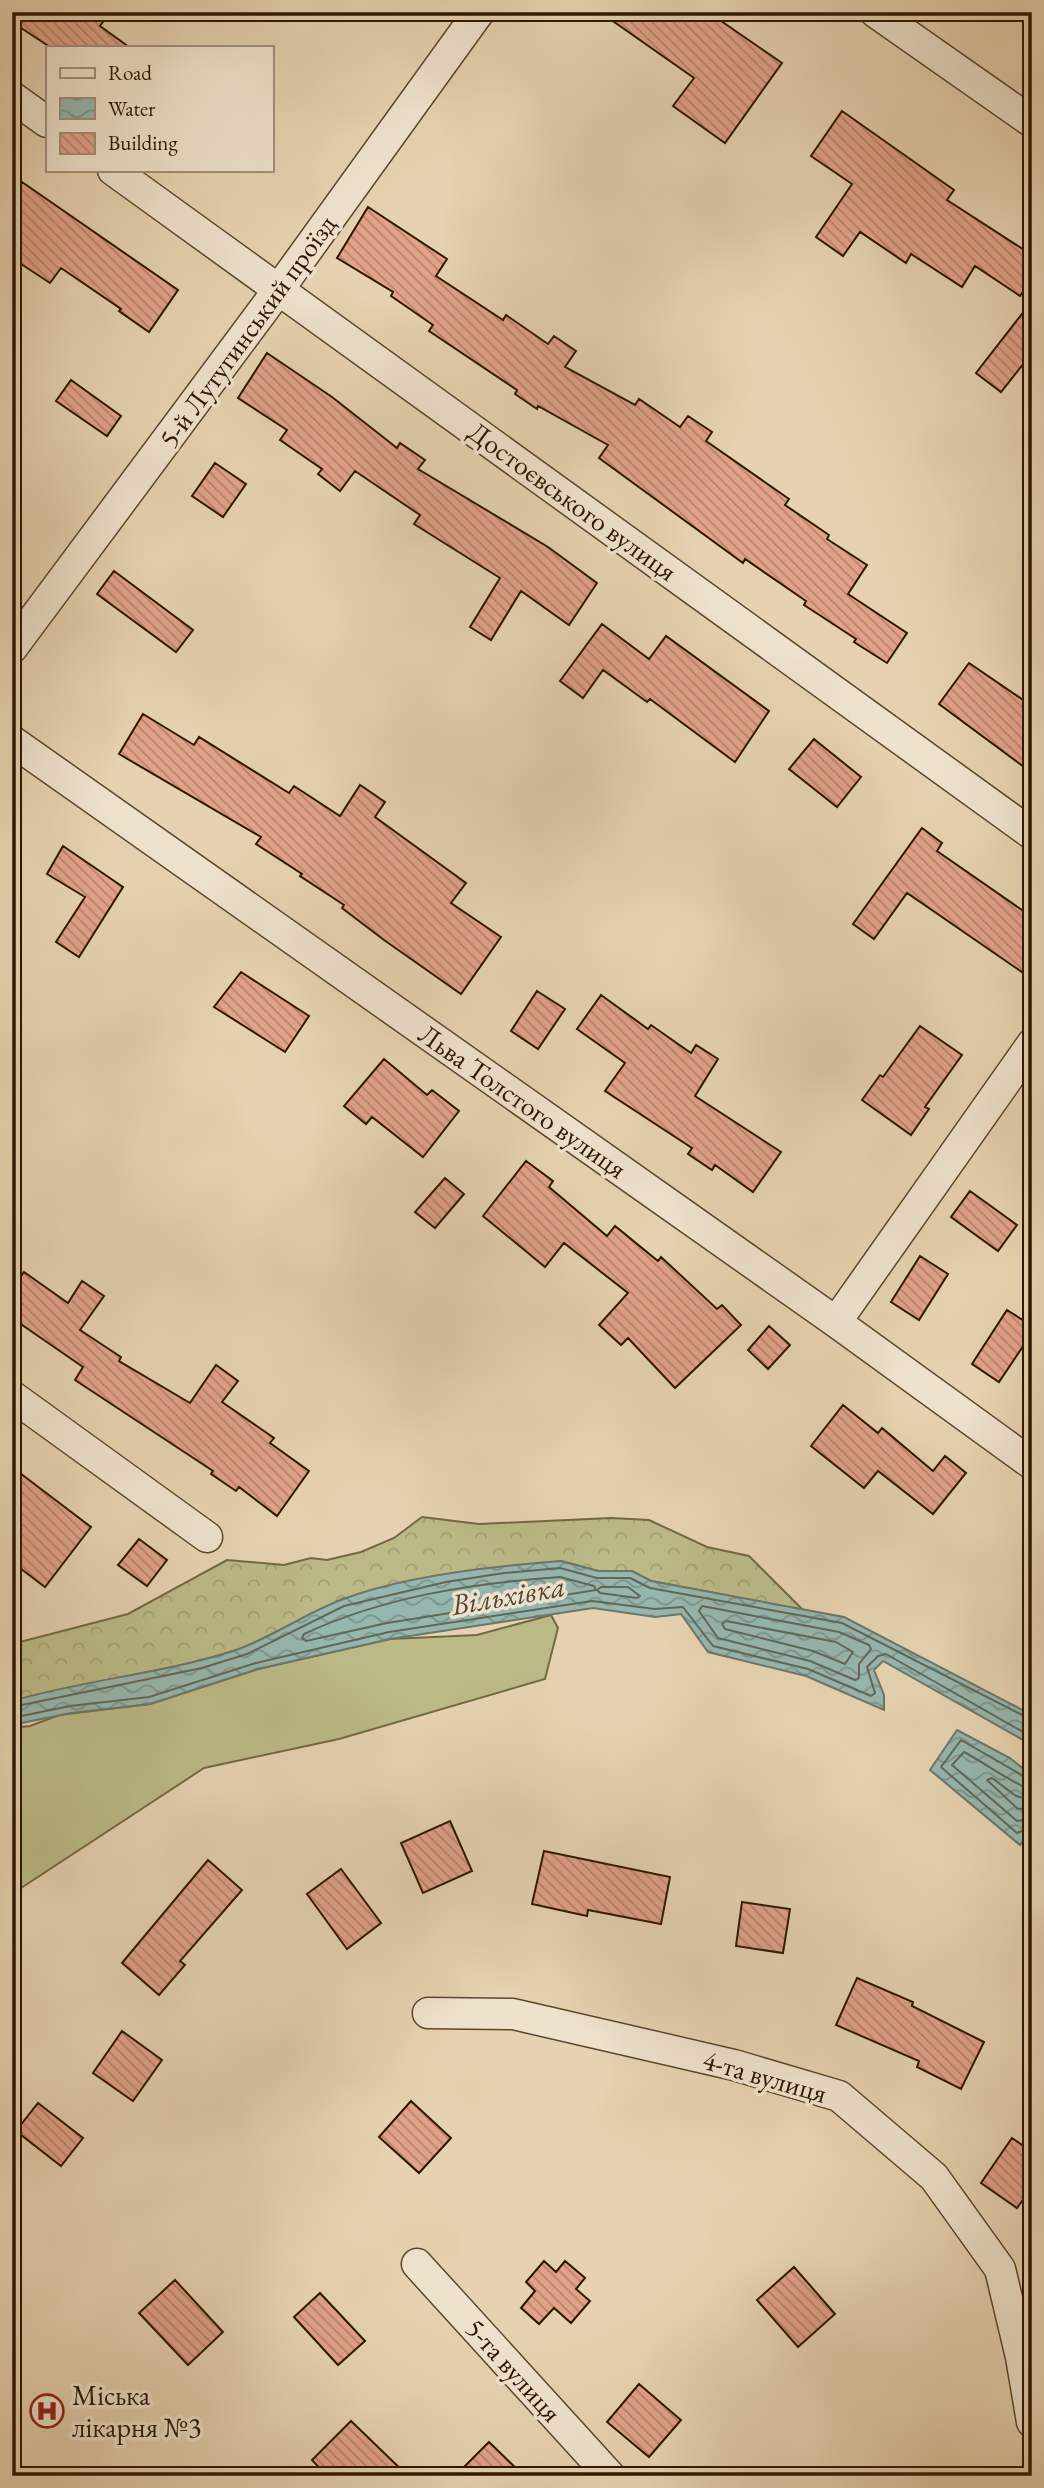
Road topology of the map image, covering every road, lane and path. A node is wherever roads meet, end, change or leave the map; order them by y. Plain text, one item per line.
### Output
1 (479, 12) edge
2 (875, 12) edge
3 (12, 97) edge
4 (46, 121) edge
5 (1032, 122) edge
6 (116, 172) edge
7 (279, 289) junction
8 (12, 648) edge
9 (12, 741) edge
10 (1032, 834) edge
11 (1032, 1044) edge
12 (836, 1322) junction
13 (12, 1396) edge
14 (1032, 1464) edge
15 (207, 1537) dead end
16 (428, 2013) dead end
17 (417, 2264) dead end
18 (1032, 2423) edge
19 (610, 2476) edge

1 - 7 street, 5-й Лутугинський проїзд
2 - 5 street
3 - 4 street
6 - 7 street, Достоєвського вулиця
7 - 8 street, 5-й Лутугинський проїзд
7 - 10 street, Достоєвського вулиця
9 - 12 street, Льва Толстого вулиця
11 - 12 street
12 - 14 street, Льва Толстого вулиця
13 - 15 street
16 - 18 street, 4-та вулиця
17 - 19 street, 5-та вулиця

